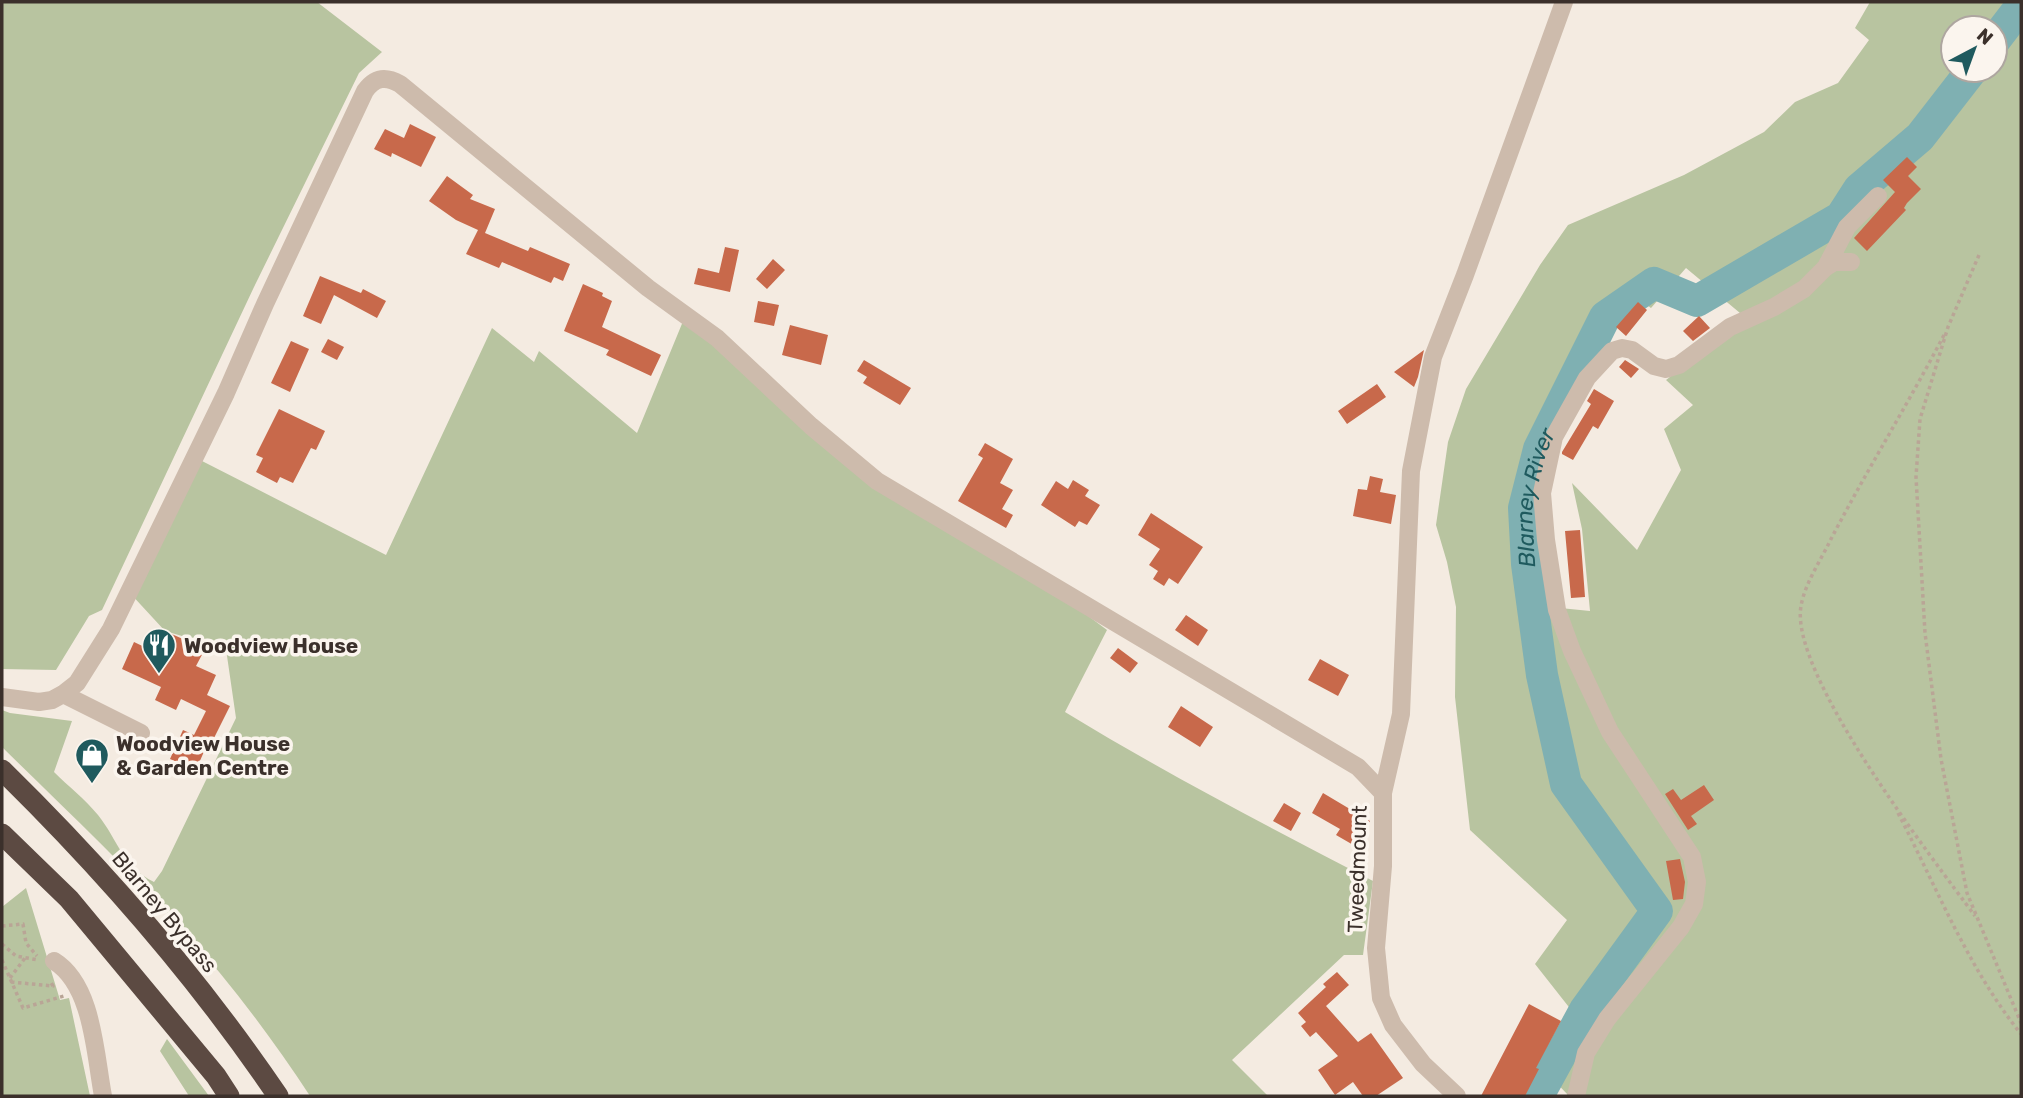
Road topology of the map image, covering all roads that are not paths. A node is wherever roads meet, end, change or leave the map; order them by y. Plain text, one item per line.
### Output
1 (1564, 2) edge
2 (1878, 196) dead end
3 (1851, 262) dead end
4 (1826, 267) junction
5 (63, 694) junction
6 (2, 698) edge
7 (141, 733) dead end
8 (2, 770) edge
9 (1383, 793) junction
10 (2, 834) edge
11 (51, 969) road end
12 (103, 1096) edge
13 (229, 1096) edge
14 (278, 1096) edge
15 (1457, 1096) edge
16 (1576, 1096) edge

1 - 9 street, Tweedmount
2 - 4 street
3 - 4 street
4 - 16 street
5 - 6 street
5 - 7 street
5 - 9 street
8 - 14 highway, Blarney Bypass
9 - 15 street, Tweedmount
10 - 13 highway
11 - 12 street

